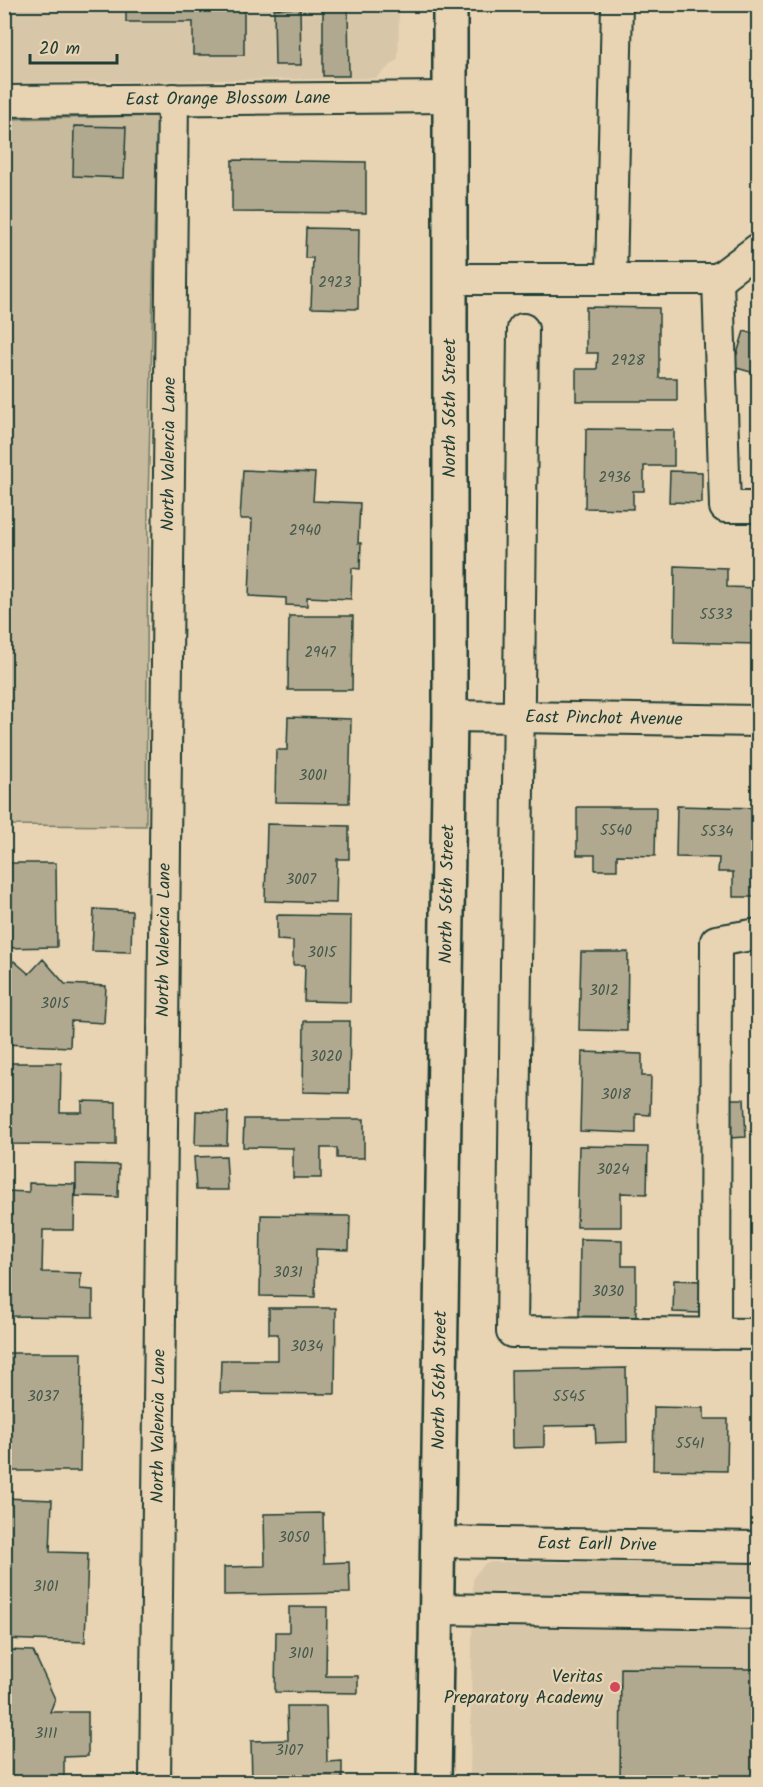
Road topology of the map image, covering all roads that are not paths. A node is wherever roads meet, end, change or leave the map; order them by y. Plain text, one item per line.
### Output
1 (450, 4) edge
2 (617, 4) edge
3 (450, 97) junction
4 (173, 99) junction
5 (4, 101) edge
6 (759, 249) edge
7 (450, 279) junction
8 (611, 279) junction
9 (718, 279) junction
10 (523, 329) dead end
11 (759, 507) edge
12 (450, 716) junction
13 (518, 717) junction
14 (759, 721) edge
15 (759, 934) edge
16 (715, 1334) junction
17 (759, 1334) edge
18 (437, 1542) junction
19 (759, 1547) edge
20 (436, 1609) junction
21 (759, 1614) edge
22 (155, 1782) edge
23 (434, 1782) edge

1 - 3 main road, North 56th Street
2 - 8 street
3 - 4 street, East Orange Blossom Lane
3 - 7 main road, North 56th Street
4 - 5 street, East Orange Blossom Lane
4 - 22 street, North Valencia Lane
6 - 9 street
7 - 8 street
7 - 12 main road, North 56th Street
8 - 9 street
9 - 11 street
10 - 13 street
12 - 13 street, East Pinchot Avenue
12 - 18 main road, North 56th Street
13 - 14 street, East Pinchot Avenue
13 - 16 street
15 - 16 street
16 - 17 street
18 - 19 street, East Earll Drive
18 - 20 main road, North 56th Street
20 - 21 street
20 - 23 main road, North 56th Street

